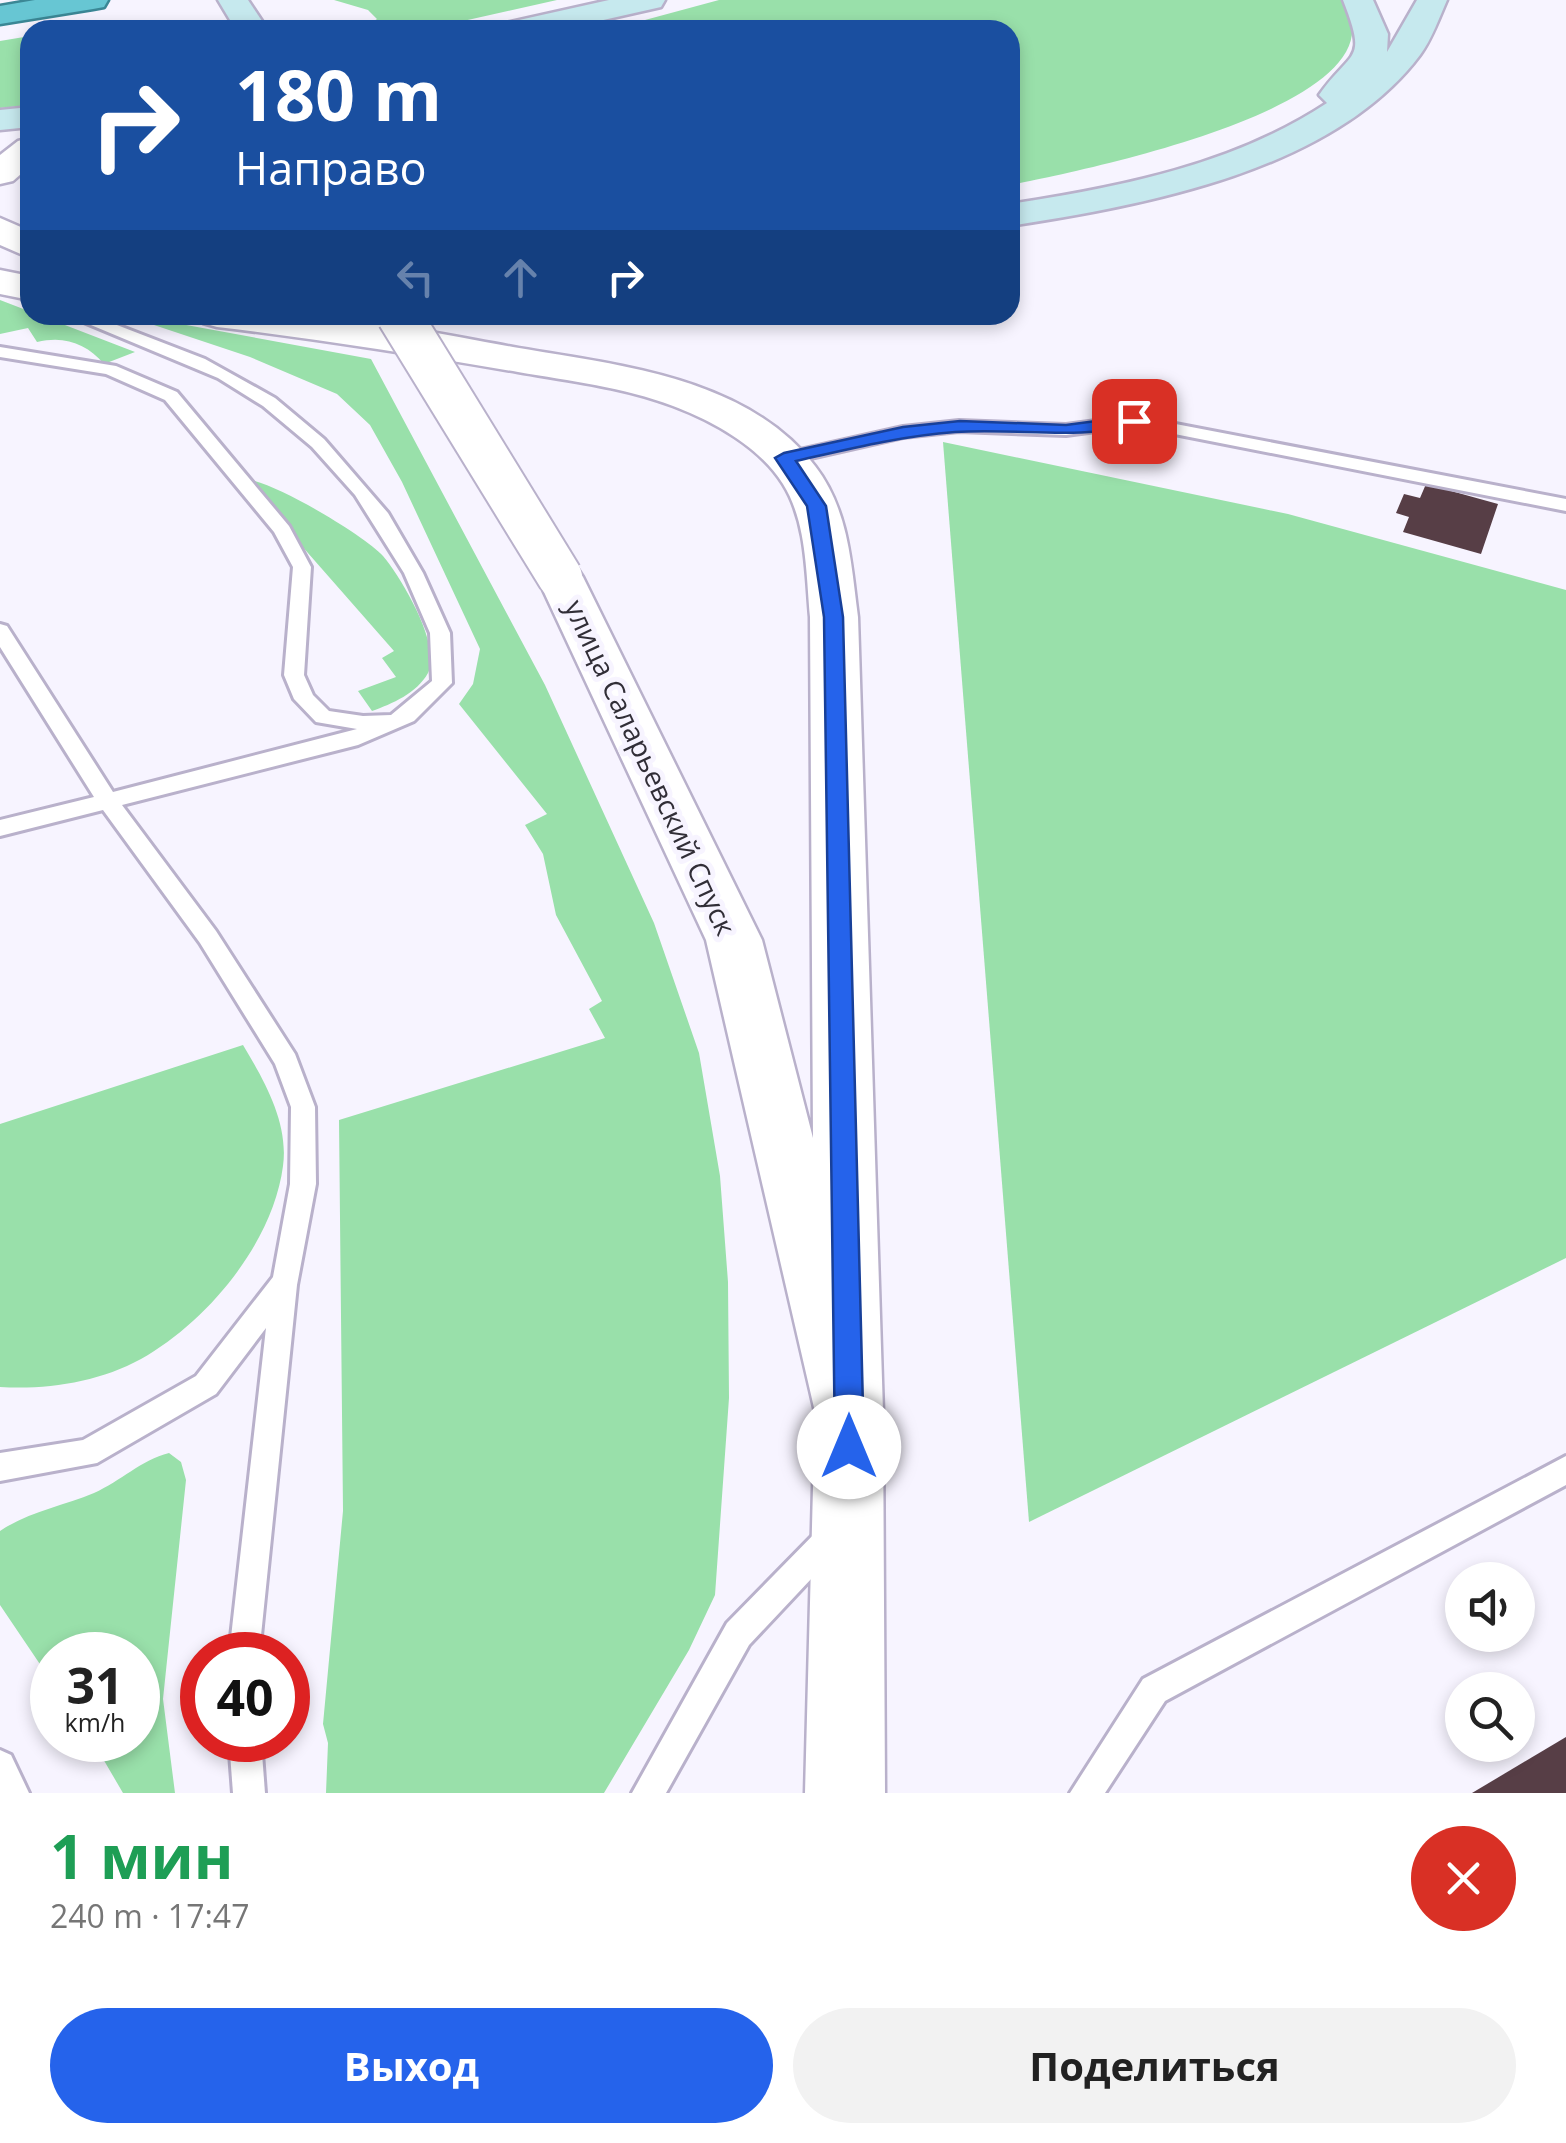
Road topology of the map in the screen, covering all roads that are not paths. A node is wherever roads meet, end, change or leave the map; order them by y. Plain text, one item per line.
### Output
1 (93, 0) edge
2 (650, 0) edge
3 (1358, 0) edge
4 (1432, 0) edge
5 (0, 15) edge
6 (561, 20) edge
7 (20, 156) edge
8 (0, 172) edge
9 (1020, 198) edge
10 (1020, 213) edge
11 (103, 325) edge
12 (304, 325) edge
13 (332, 325) edge
14 (405, 325) edge
15 (356, 331) junction
16 (0, 352) edge
17 (784, 458) junction
18 (1566, 505) edge
19 (0, 630) edge
20 (407, 716) junction
21 (106, 800) junction
22 (0, 828) edge
23 (285, 1282) junction
24 (849, 1412) junction
25 (0, 1467) edge
26 (1566, 1470) edge
27 (849, 1518) junction
28 (247, 1632) edge
29 (247, 1762) edge
30 (0, 1766) edge
31 (12, 1793) edge
32 (250, 1793) edge
33 (648, 1793) edge
34 (845, 1793) edge
35 (1086, 1793) edge

1 - 5 highway
2 - 6 main road
3 - 9 main road
4 - 10 main road
7 - 8 street
11 - 20 lane
12 - 15 street
13 - 15 street
14 - 24 street, улица Саларьевский Спуск, bridge
15 - 17 street
16 - 20 lane
17 - 18 lane
17 - 24 street
19 - 21 lane
20 - 21 lane
21 - 22 lane
21 - 23 lane
23 - 25 lane
23 - 28 lane
24 - 27 street, улица Саларьевский Спуск
26 - 35 lane
27 - 33 lane
27 - 34 street, улица Саларьевский Спуск
29 - 32 lane
30 - 31 lane

